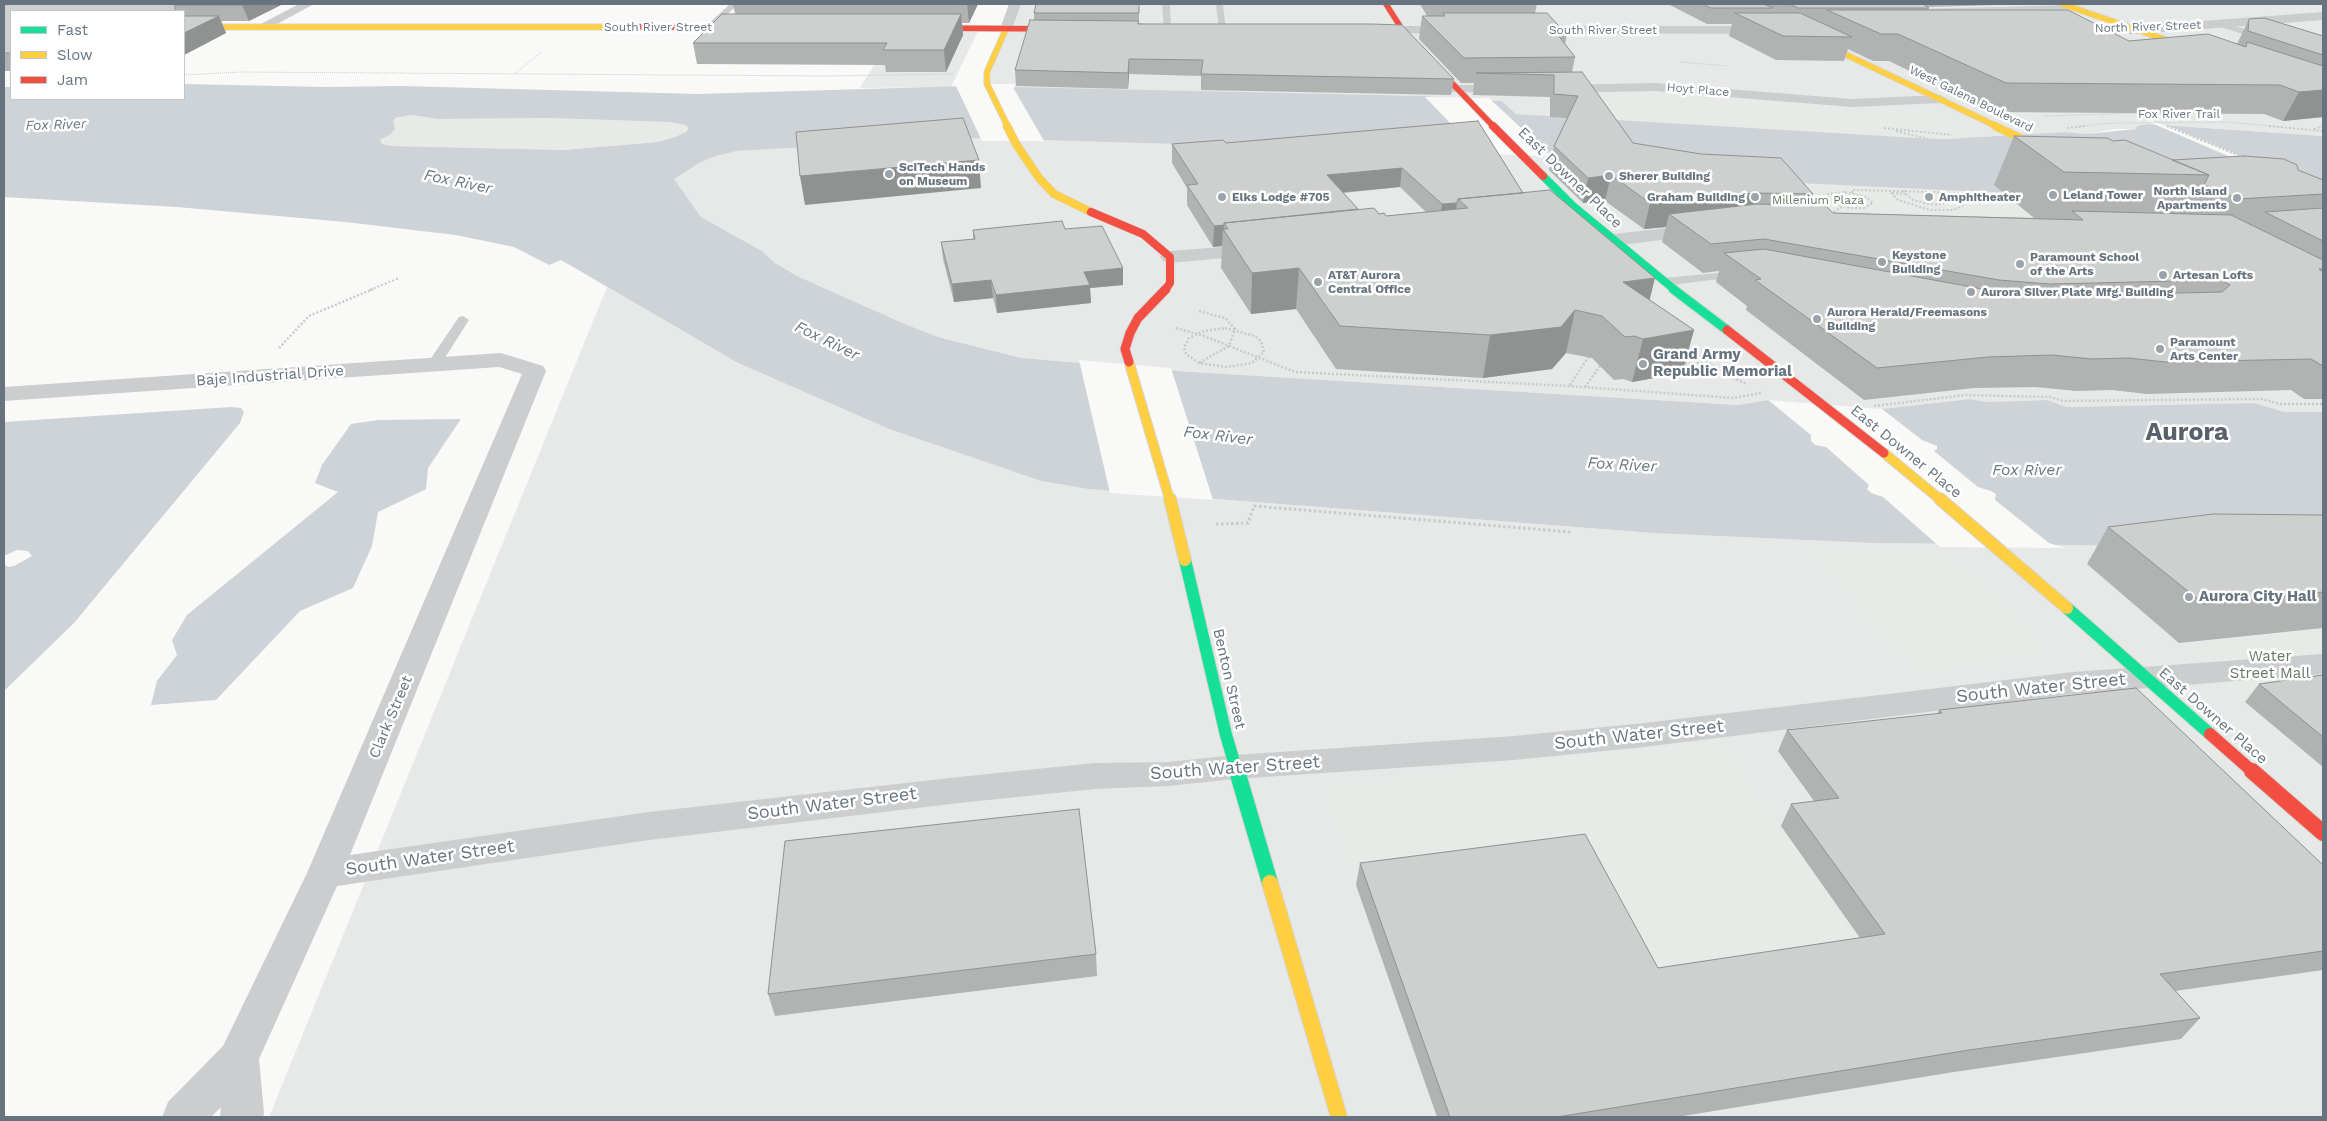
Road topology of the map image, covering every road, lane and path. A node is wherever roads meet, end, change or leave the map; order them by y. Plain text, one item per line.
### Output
1 (308, 4) edge
2 (734, 4) edge
3 (1015, 4) edge
4 (1166, 4) edge
5 (1219, 4) edge
6 (1386, 4) edge
7 (2068, 6) edge
8 (2323, 16) edge
9 (1775, 23) edge
10 (2221, 24) junction
11 (185, 27) edge
12 (261, 27) junction
13 (710, 27) junction
14 (757, 28) edge
15 (913, 28) edge
16 (1926, 28) edge
17 (1006, 29) junction
18 (1080, 29) edge
19 (1168, 29) edge
20 (1224, 30) edge
21 (1384, 30) edge
22 (1401, 30) junction
23 (1467, 30) edge
24 (1514, 30) edge
25 (1825, 30) edge
26 (2053, 30) edge
27 (2136, 30) junction
28 (1806, 33) joint
29 (2271, 41) edge
30 (2203, 53) edge
31 (525, 64) dead end
32 (515, 73) junction
33 (953, 74) dead end
34 (185, 75) edge
35 (1526, 89) edge
36 (1544, 89) edge
37 (1461, 93) junction
38 (1940, 100) junction
39 (2037, 116) edge
40 (2160, 123) junction
41 (2323, 126) edge
42 (2064, 128) dead end
43 (2311, 130) junction
44 (2323, 131) edge
45 (1958, 135) dead end
46 (1928, 139) dead end
47 (2056, 156) edge
48 (2242, 157) edge
49 (1903, 191) junction
50 (1944, 192) junction
51 (1852, 193) junction
52 (1905, 194) junction
53 (1950, 197) junction
54 (2018, 201) dead end
55 (1934, 205) junction
56 (1842, 207) junction
57 (1941, 210) junction
58 (1946, 215) edge
59 (1828, 216) edge
60 (1586, 217) junction
61 (1560, 220) edge
62 (1719, 228) edge
63 (1614, 240) junction
64 (1281, 248) edge
65 (1170, 257) junction
66 (1755, 273) edge
67 (399, 278) dead end
68 (1664, 282) junction
69 (1199, 311) dead end
70 (463, 320) dead end
71 (1176, 328) dead end
72 (1235, 329) junction
73 (1196, 333) junction
74 (1684, 343) edge
75 (1229, 346) junction
76 (1591, 353) edge
77 (1260, 358) junction
78 (1676, 359) edge
79 (1604, 360) edge
80 (1705, 362) junction
81 (1200, 363) junction
82 (434, 364) junction
83 (1692, 364) junction
84 (1679, 366) edge
85 (535, 371) joint
86 (251, 377) junction
87 (1750, 385) dead end
88 (1569, 386) junction
89 (1585, 387) junction
90 (1758, 387) dead end
91 (4, 394) edge
92 (2323, 404) edge
93 (1866, 407) dead end
94 (1216, 524) dead end
95 (1571, 532) dead end
96 (2323, 664) edge
97 (2146, 677) junction
98 (1235, 767) junction
99 (2323, 833) edge
100 (326, 873) junction
101 (238, 1059) junction
102 (183, 1117) edge
103 (241, 1117) edge
104 (1339, 1117) edge

1 - 12 street
2 - 13 lane
3 - 17 street
4 - 19 lane
5 - 20 lane
6 - 22 street, East Downer Place
7 - 16 lane
7 - 27 street
8 - 10 street, North River Street
9 - 24 street, South River Street
10 - 27 street, North River Street
10 - 29 lane
11 - 12 street, South River Street
12 - 13 street, South River Street
13 - 14 street, South River Street
15 - 17 street
17 - 18 street
17 - 65 street
21 - 22 street
22 - 23 street
22 - 37 street, East Downer Place
25 - 28 street
26 - 27 street, North River Street
27 - 30 street
28 - 38 street, West Galena Boulevard
31 - 32 path
32 - 33 path
32 - 34 path
35 - 37 street
36 - 38 street, Hoyt Place
37 - 60 street, East Downer Place
38 - 47 street, West Galena Boulevard, bridge
39 - 40 path, bridge
40 - 42 path, Fox River Trail
40 - 43 path, Fox River Trail
40 - 48 path, bridge
41 - 43 path
43 - 44 path, Fox River Trail
45 - 46 path
49 - 50 path
49 - 51 path
49 - 52 path
50 - 53 path
50 - 54 path
51 - 56 path
51 - 56 path
52 - 55 path
52 - 57 path
53 - 55 path
53 - 57 path
55 - 57 path
56 - 59 path
57 - 58 path
60 - 61 street
60 - 63 street, East Downer Place
62 - 63 street
63 - 68 street, East Downer Place
64 - 65 street
65 - 98 street, Benton Street
66 - 68 lane
67 - 86 path
68 - 97 street, East Downer Place
69 - 72 path
70 - 82 lane
71 - 73 path
72 - 73 path
72 - 75 path
72 - 77 path
73 - 75 path
73 - 81 path
74 - 80 path
75 - 77 path
75 - 81 path
76 - 88 path
77 - 81 path
77 - 88 path
78 - 83 path
79 - 89 path
80 - 83 path
80 - 87 path
82 - 85 street, Baje Industrial Drive
82 - 86 street, Baje Industrial Drive
83 - 84 path
85 - 100 street, Clark Street
86 - 91 street, Baje Industrial Drive
88 - 89 path
89 - 90 path
92 - 93 path
94 - 95 path
96 - 97 street, South Water Street
97 - 98 street, South Water Street
97 - 99 street, East Downer Place
98 - 100 street, South Water Street
98 - 104 street, Benton Street
100 - 101 street, Clark Street
101 - 102 street, Clark Street
101 - 103 street

